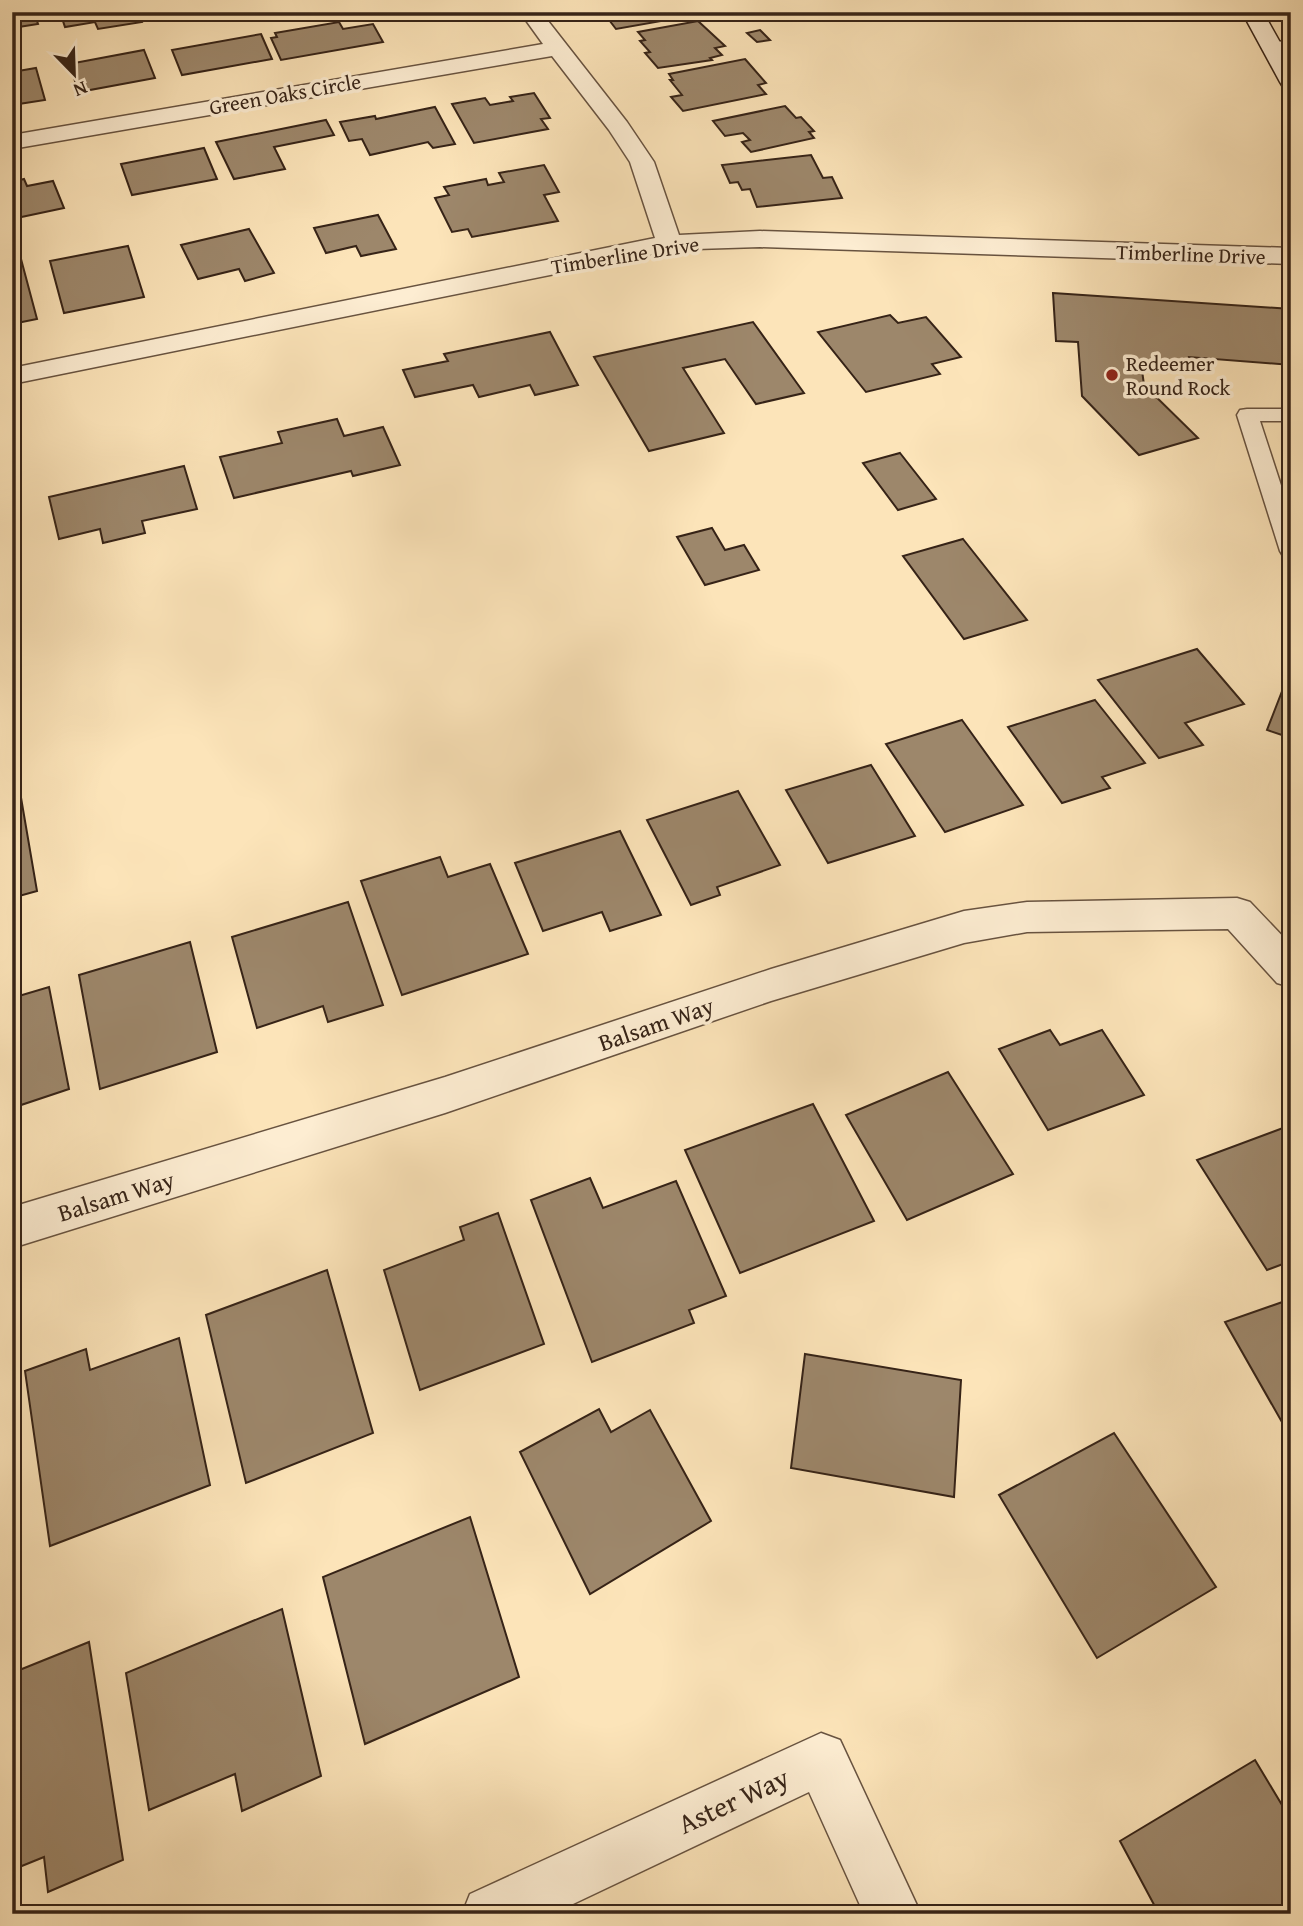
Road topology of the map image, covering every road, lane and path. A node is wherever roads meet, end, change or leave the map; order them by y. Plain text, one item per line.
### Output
1 (530, 12) edge
2 (1252, 12) edge
3 (1281, 47) edge
4 (558, 48) junction
5 (1291, 82) edge
6 (12, 142) edge
7 (670, 245) junction
8 (1291, 256) edge
9 (12, 376) edge
10 (1291, 415) edge
11 (1291, 551) edge
12 (1291, 971) edge
13 (12, 1228) edge
14 (490, 1914) edge
15 (893, 1914) edge

1 - 4 street
2 - 3 street
3 - 5 street
4 - 6 street, Green Oaks Circle
4 - 7 street
7 - 8 street, Timberline Drive
7 - 9 street, Timberline Drive
10 - 11 lane
12 - 13 street, Balsam Way
14 - 15 street, Aster Way

